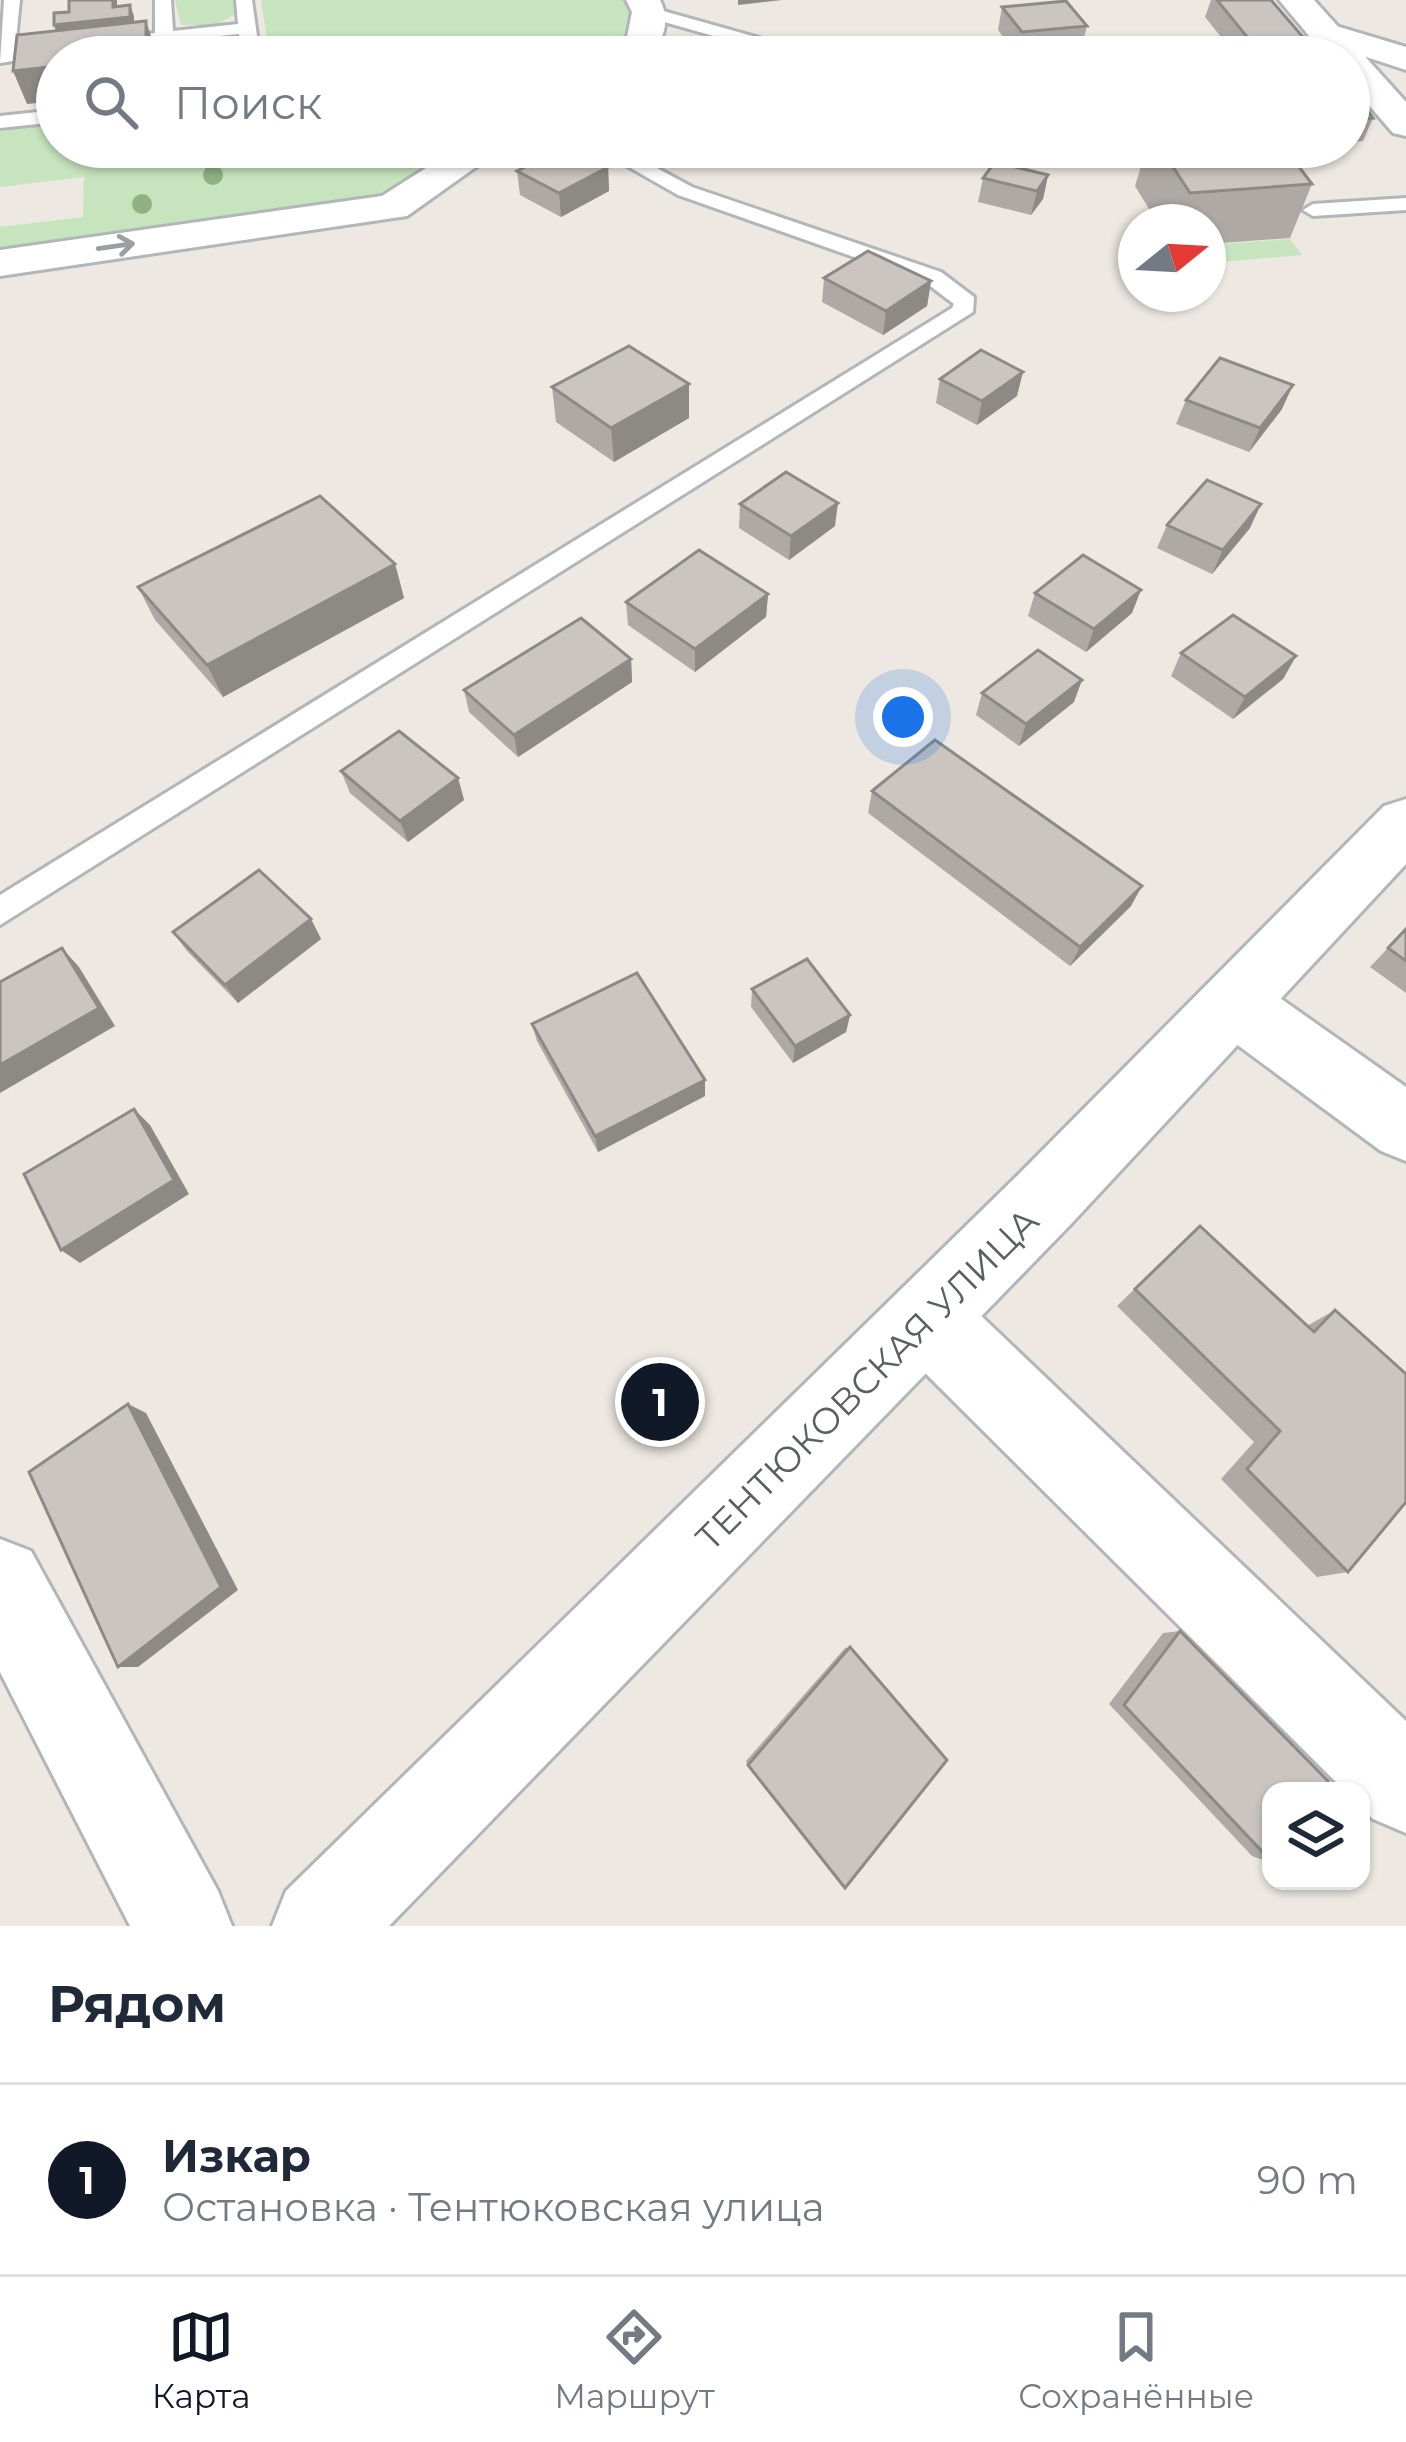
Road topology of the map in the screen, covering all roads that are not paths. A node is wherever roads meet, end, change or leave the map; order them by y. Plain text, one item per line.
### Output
1 (12, 0) edge
2 (163, 0) edge
3 (244, 0) edge
4 (1296, 0) edge
5 (646, 6) edge
6 (247, 28) junction
7 (164, 36) edge
8 (181, 36) edge
9 (248, 36) edge
10 (644, 36) edge
11 (741, 36) edge
12 (1327, 36) edge
13 (36, 52) edge
14 (1370, 54) edge
15 (3, 56) edge
16 (1406, 59) edge
17 (1370, 85) edge
18 (36, 118) edge
19 (0, 122) edge
20 (1406, 125) edge
21 (453, 168) edge
22 (643, 168) edge
23 (1406, 204) edge
24 (1313, 210) edge
25 (0, 263) edge
26 (1406, 823) edge
27 (0, 912) edge
28 (1236, 1005) junction
29 (1406, 1127) edge
30 (927, 1319) junction
31 (0, 1582) edge
32 (1406, 1786) edge
33 (183, 1926) edge
34 (321, 1926) edge

1 - 15 lane
2 - 7 lane
3 - 6 lane
4 - 12 street
5 - 10 street
5 - 11 lane
6 - 8 lane
6 - 9 lane
13 - 15 lane
14 - 16 street
17 - 20 street
18 - 19 lane
25 -> 21 street
22 - 27 lane
23 - 24 lane
26 - 28 street, ТЕНТЮКОВСКАЯ УЛИЦА
28 - 29 street
28 - 30 street, ТЕНТЮКОВСКАЯ УЛИЦА
30 - 32 street
30 - 34 street, ТЕНТЮКОВСКАЯ УЛИЦА
31 - 33 street

